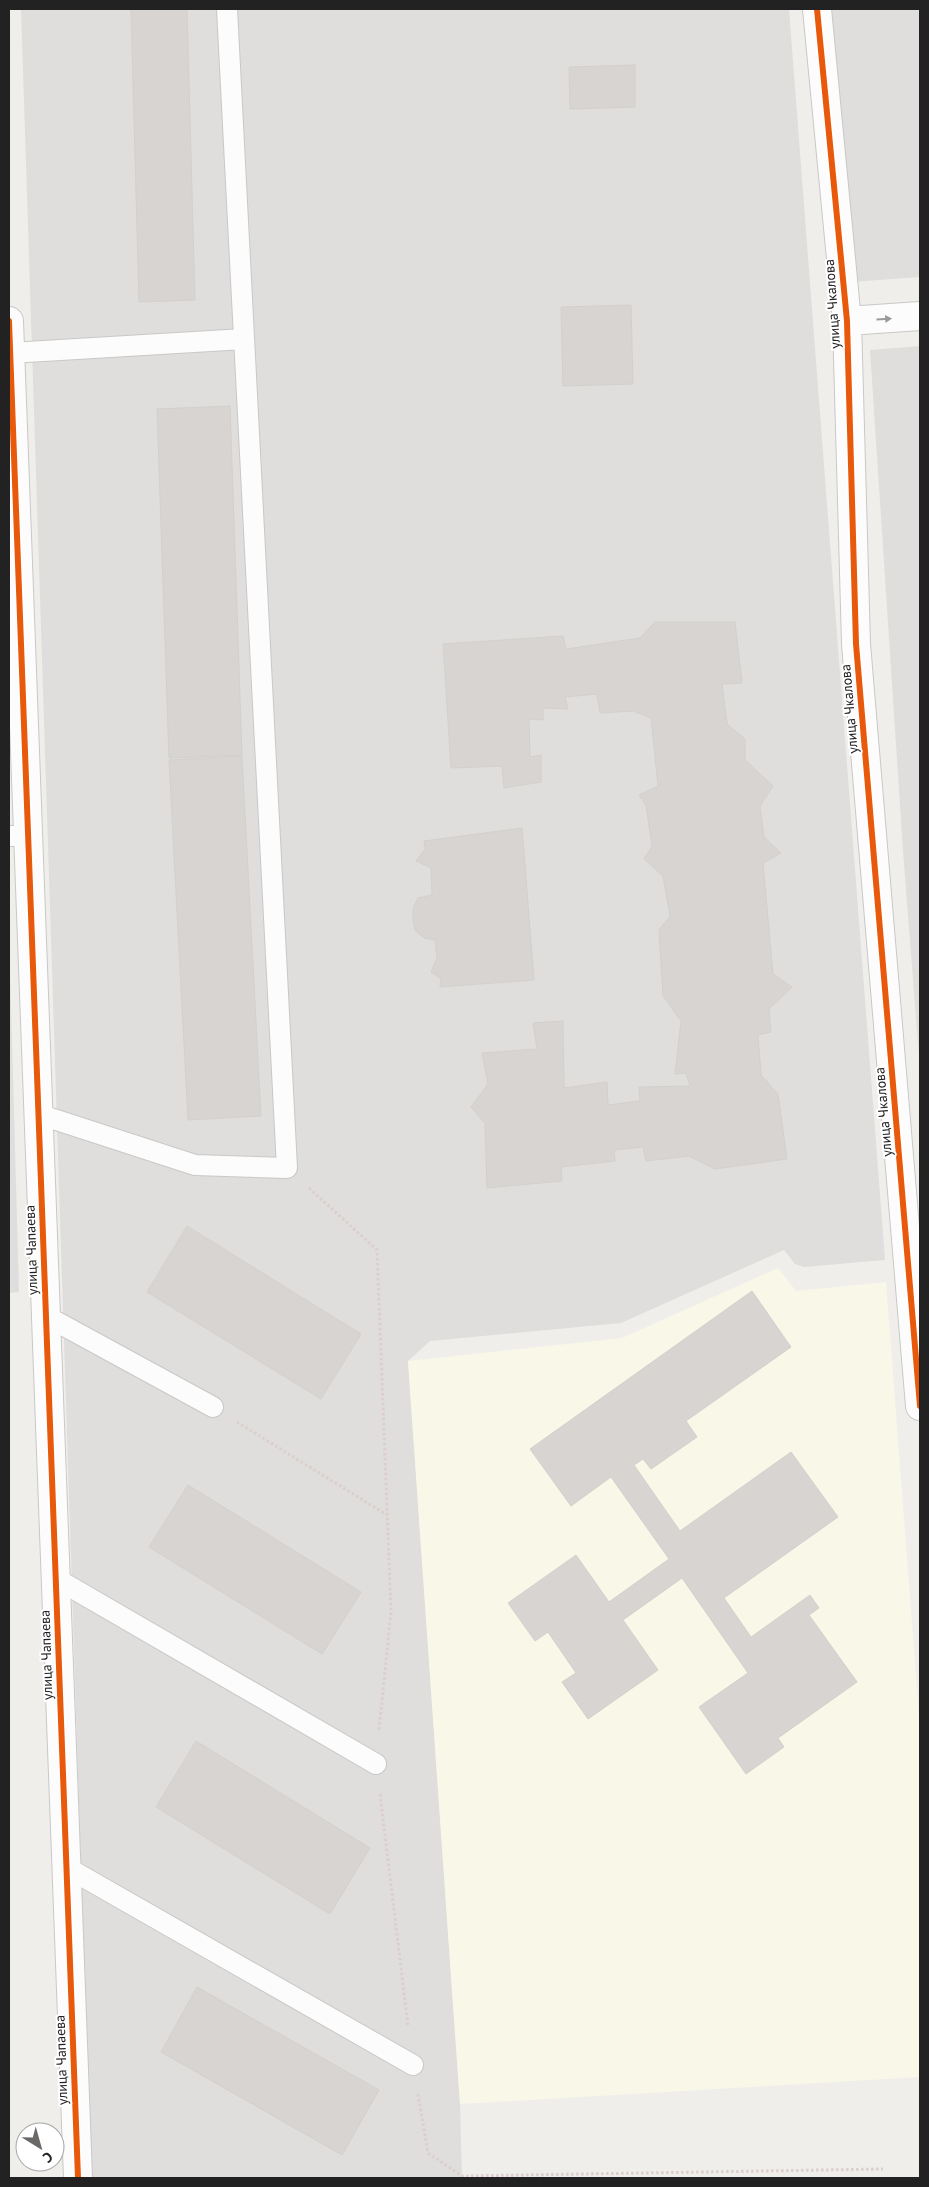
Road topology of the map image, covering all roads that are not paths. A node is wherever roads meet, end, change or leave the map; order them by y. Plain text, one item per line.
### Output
1 (227, 9) edge
2 (817, 9) edge
3 (920, 316) edge
4 (9, 321) edge
5 (847, 321) junction
6 (244, 339) junction
7 (10, 352) edge
8 (15, 645) edge
9 (18, 836) edge
10 (38, 1114) junction
11 (46, 1316) junction
12 (213, 1406) road end
13 (920, 1406) edge
14 (55, 1578) junction
15 (376, 1764) road end
16 (66, 1867) junction
17 (413, 2064) road end
18 (78, 2178) edge

1 - 6 lane
2 - 5 street, улица Чкалова
5 -> 3 street
4 - 7 street, улица Чапаева
5 - 13 street, улица Чкалова
6 - 7 lane
6 - 10 lane
7 - 8 street, улица Чапаева
8 - 9 street, улица Чапаева
9 - 10 street, улица Чапаева
10 - 11 street, улица Чапаева
11 - 12 lane
11 - 14 street, улица Чапаева
14 - 15 lane
14 - 16 street, улица Чапаева
16 - 17 lane
16 - 18 street, улица Чапаева

